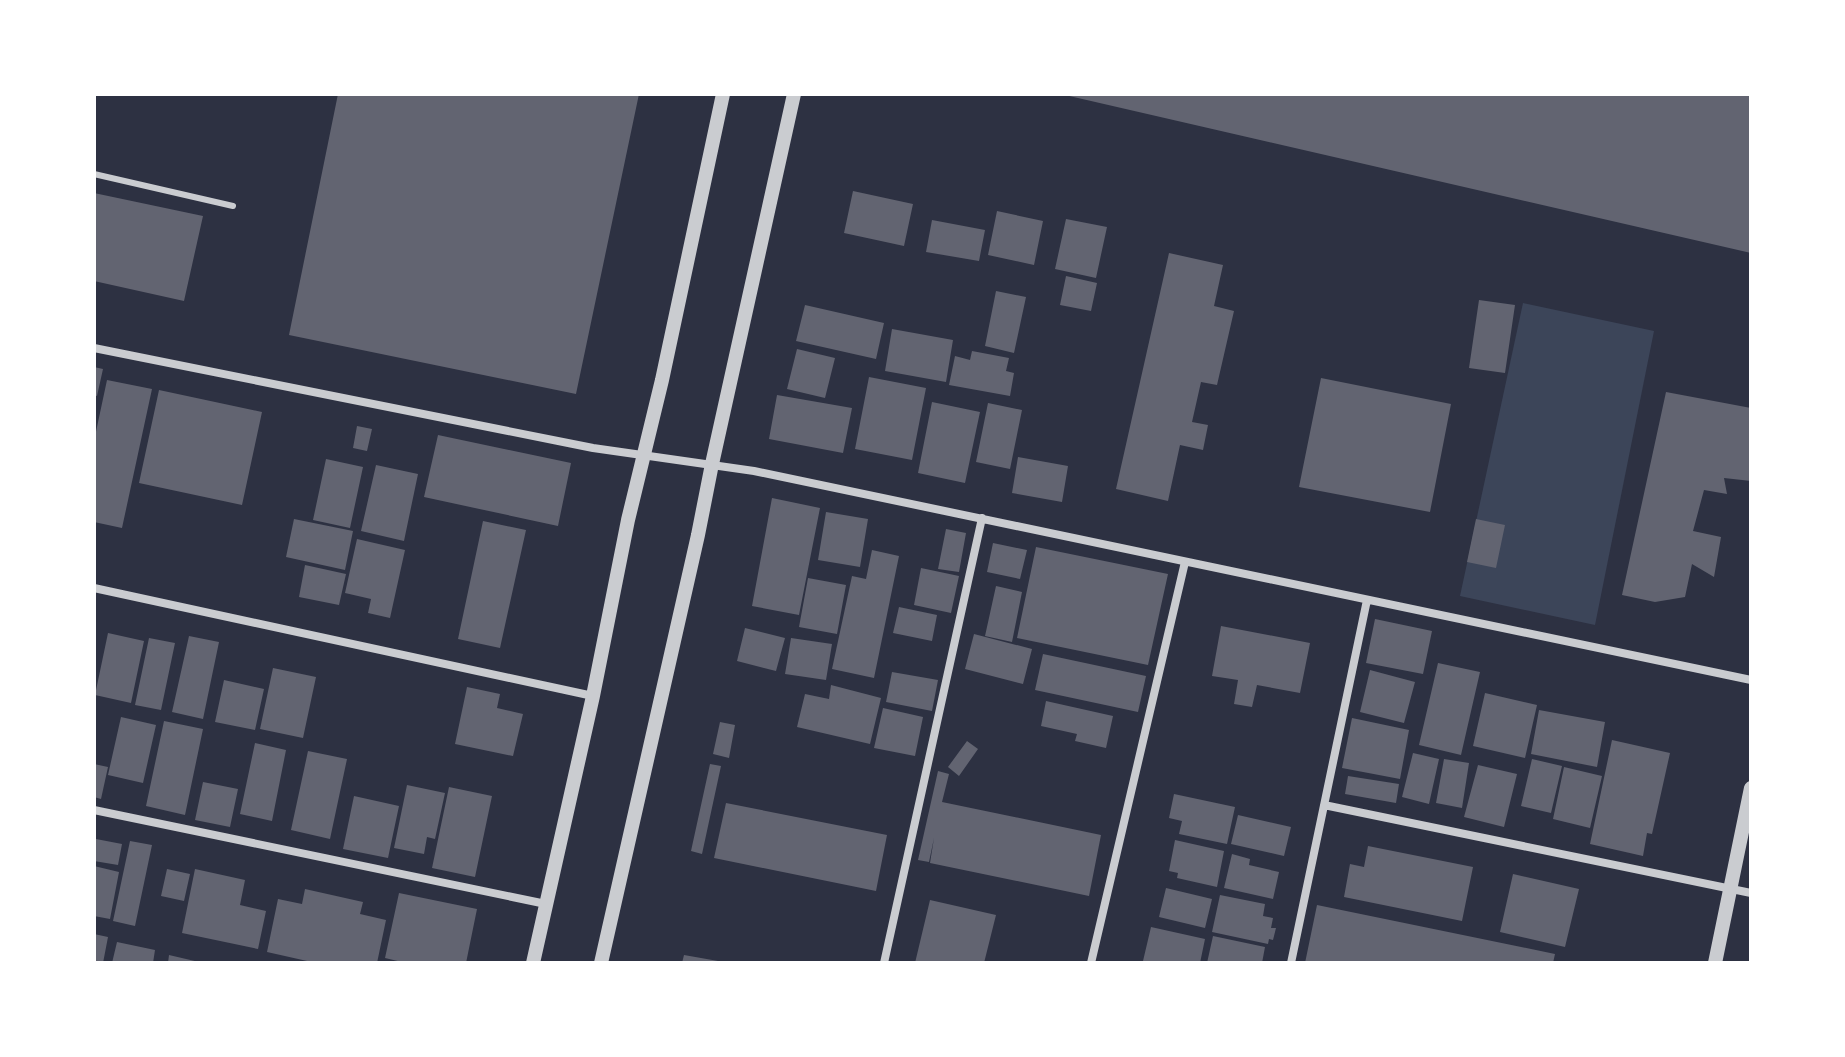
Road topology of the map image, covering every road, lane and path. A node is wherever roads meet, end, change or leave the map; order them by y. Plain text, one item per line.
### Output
1 (723, 94) edge
2 (794, 94) edge
3 (94, 174) edge
4 (233, 206) dead end
5 (94, 348) edge
6 (644, 454) junction
7 (712, 464) junction
8 (982, 518) junction
9 (1185, 562) junction
10 (94, 588) edge
11 (1367, 600) junction
12 (1751, 680) edge
13 (593, 696) junction
14 (1751, 788) edge
15 (1324, 805) junction
16 (94, 810) edge
17 (1730, 889) junction
18 (1751, 893) edge
19 (546, 904) junction
20 (533, 963) edge
21 (601, 963) edge
22 (884, 963) edge
23 (1091, 963) edge
24 (1291, 963) edge
25 (1715, 963) edge

1 - 6 street
2 - 7 street
3 - 4 lane
5 - 6 street
6 - 7 street
6 - 13 street
7 - 8 street
7 - 21 street
8 - 9 street
8 - 22 street
9 - 11 street
9 - 23 street
10 - 13 street
11 - 12 street
11 - 15 street
13 - 19 street
14 - 17 street
15 - 17 street
15 - 24 street
16 - 19 street
17 - 18 street
17 - 25 street
19 - 20 street

